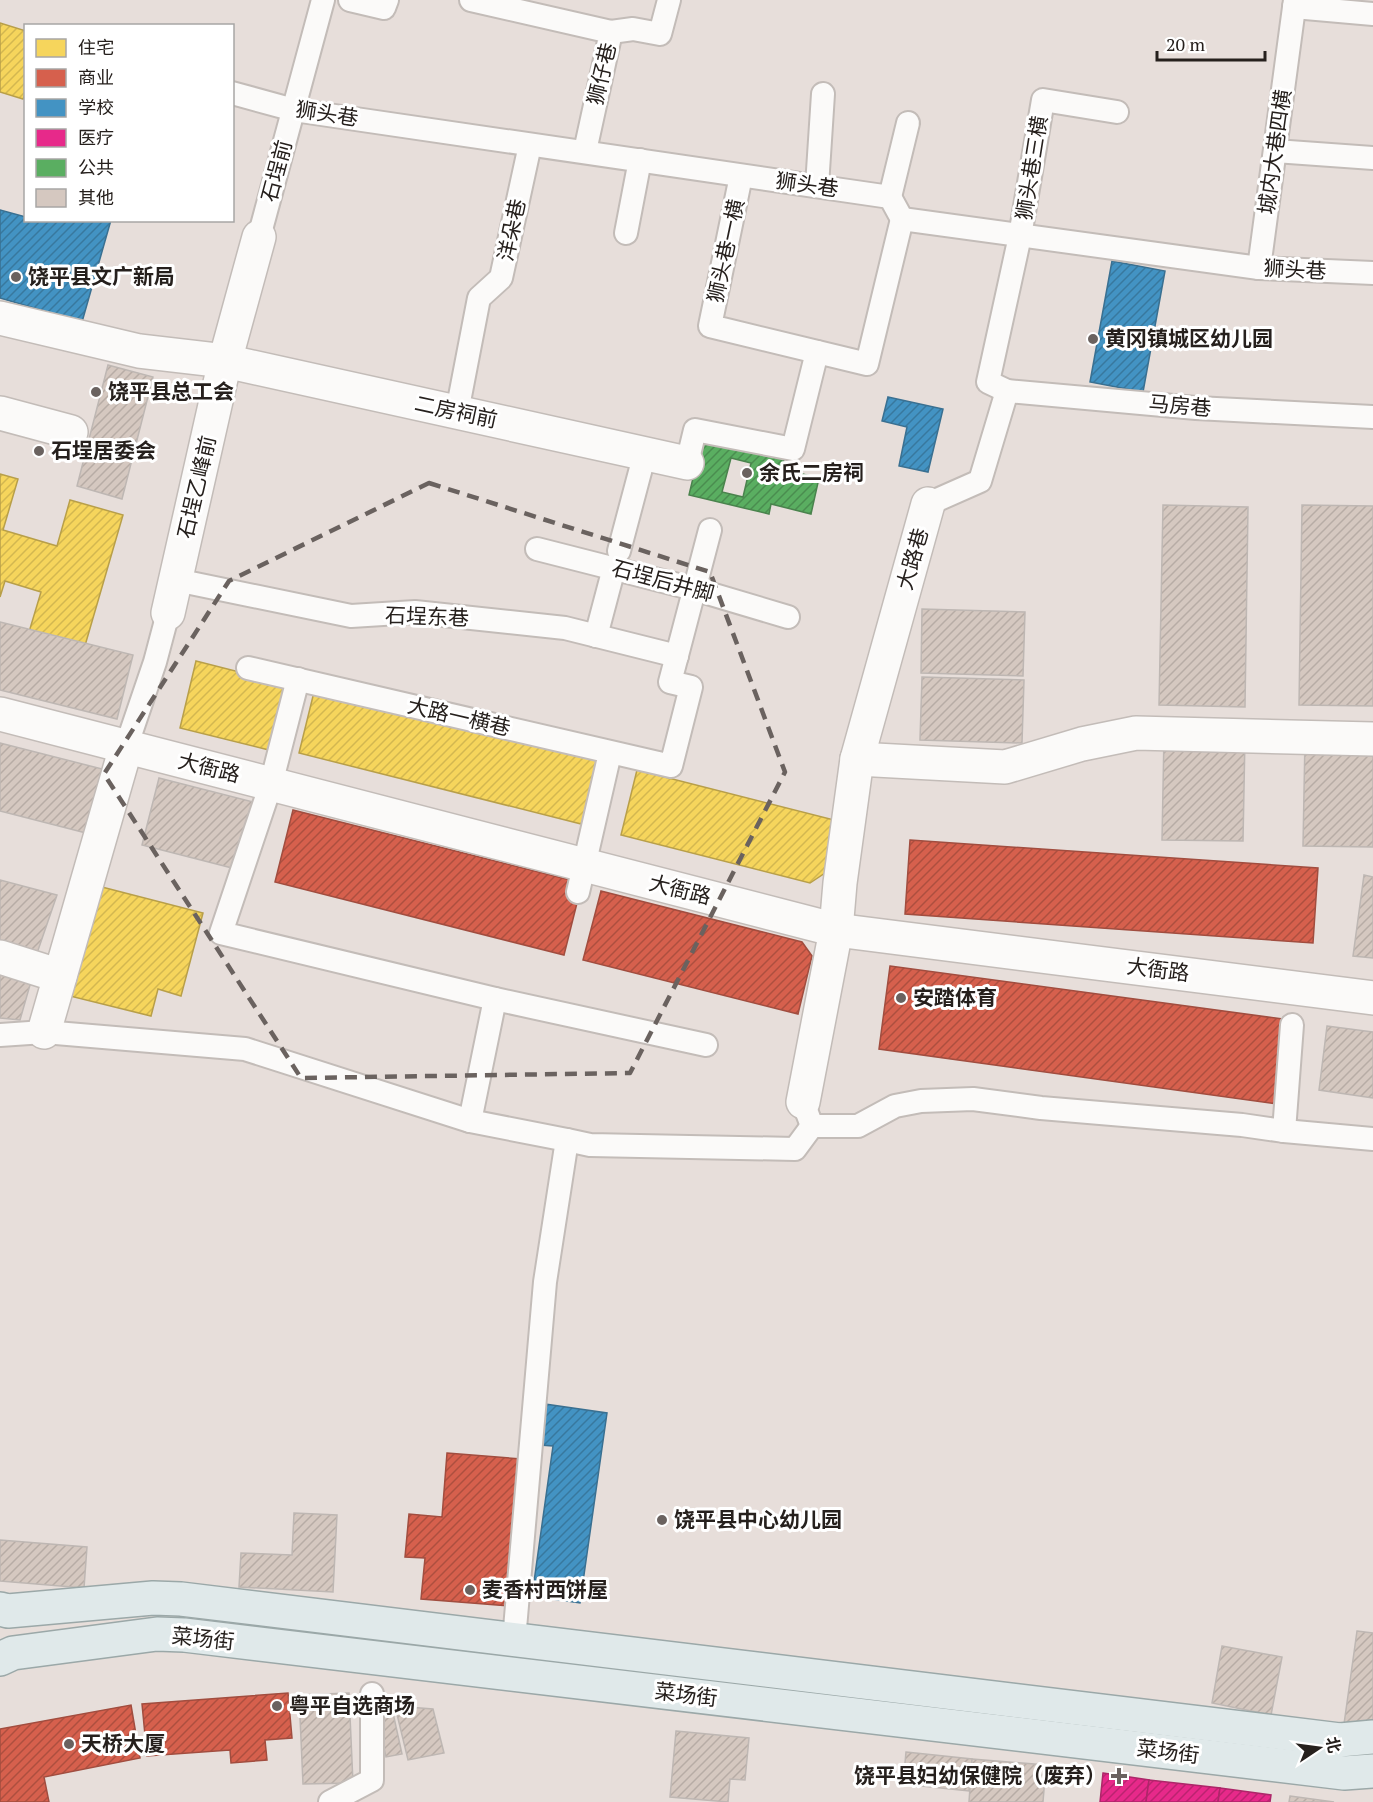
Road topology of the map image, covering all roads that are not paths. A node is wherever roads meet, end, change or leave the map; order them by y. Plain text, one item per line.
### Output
1 (322, 0) edge
2 (350, 0) edge
3 (387, 0) edge
4 (471, 0) edge
5 (669, 0) edge
6 (1295, 3) edge
7 (1373, 14) edge
8 (611, 32) junction
9 (234, 94) edge
10 (823, 94) dead end
11 (294, 110) junction
12 (1117, 112) dead end
13 (908, 123) dead end
14 (530, 145) junction
15 (585, 151) junction
16 (1275, 151) junction
17 (1373, 158) edge
18 (640, 160) junction
19 (741, 176) junction
20 (817, 186) junction
21 (890, 197) junction
22 (902, 219) junction
23 (626, 232) dead end
24 (1020, 236) junction
25 (259, 237) joint
26 (1259, 268) junction
27 (1373, 273) edge
28 (0, 318) edge
29 (817, 352) junction
30 (225, 361) junction
31 (998, 386) junction
32 (457, 412) junction
33 (0, 413) edge
34 (1373, 417) edge
35 (71, 432) dead end
36 (645, 453) junction
37 (687, 463) joint
38 (928, 504) joint
39 (710, 530) dead end
40 (537, 549) dead end
41 (616, 559) junction
42 (176, 580) junction
43 (694, 589) junction
44 (168, 613) joint
45 (788, 617) dead end
46 (596, 636) junction
47 (677, 656) junction
48 (248, 668) dead end
49 (298, 679) junction
50 (0, 714) edge
51 (1373, 739) edge
52 (126, 747) junction
53 (610, 753) junction
54 (857, 759) junction
55 (271, 784) junction
56 (582, 879) junction
57 (836, 930) junction
58 (0, 957) edge
59 (60, 976) junction
60 (1373, 998) edge
61 (495, 999) junction
62 (1293, 1025) dead end
63 (44, 1032) junction
64 (0, 1035) edge
65 (706, 1045) dead end
66 (807, 1114) junction
67 (470, 1121) junction
68 (1284, 1131) junction
69 (1373, 1139) edge
70 (567, 1140) junction
71 (0, 1609) edge
72 (514, 1640) junction
73 (0, 1659) edge
74 (372, 1694) dead end
75 (1373, 1737) edge
76 (1373, 1771) edge
77 (330, 1802) edge

1 - 11 lane, 石埕前
2 - 3 lane
4 - 8 lane, 狮仔巷
5 - 8 lane
6 - 7 lane
6 - 16 lane, 城内大巷四横
8 - 15 lane, 狮仔巷
9 - 11 lane, 狮头巷
10 - 20 lane
11 - 14 lane, 狮头巷
11 - 25 lane, 石埕前
12 - 24 lane, 狮头巷三横
13 - 21 lane
14 - 15 lane, 狮头巷
14 - 32 lane, 洋朵巷
15 - 18 lane, 狮头巷
16 - 17 lane
16 - 26 lane, 城内大巷四横
18 - 19 lane, 狮头巷
18 - 23 lane
19 - 20 lane, 狮头巷
19 - 29 lane, 狮头巷一横
20 - 21 lane, 狮头巷
21 - 22 lane
22 - 24 lane, 狮头巷
22 - 29 lane
24 - 26 lane, 狮头巷
24 - 31 lane, 狮头巷三横
25 - 30 street, 石埕乙峰前
26 - 27 lane, 狮头巷
28 - 30 street, 二房祠前
29 - 37 lane
30 - 32 street, 二房祠前
30 - 42 street, 石埕乙峰前
31 - 34 lane, 马房巷
31 - 38 lane, 大路巷
32 - 36 street, 二房祠前
33 - 35 street
36 - 37 street, 二房祠前
36 - 41 lane
38 - 54 street, 大路巷
39 - 43 lane
40 - 41 lane, 石埕后井脚
41 - 43 lane, 石埕后井脚
41 - 46 lane
42 - 44 street, 石埕乙峰前
42 - 46 lane, 石埕东巷
43 - 45 lane, 石埕后井脚
43 - 47 lane
44 - 52 lane
46 - 47 lane, 石埕东巷
47 - 53 lane, 大路一横巷
48 - 49 lane, 大路一横巷
49 - 53 lane, 大路一横巷
49 - 55 lane
50 - 52 street, 大衙路
51 - 54 street
52 - 55 street, 大衙路
52 - 59 street
53 - 56 lane
54 - 57 street, 大路巷
55 - 56 street, 大衙路
55 - 61 lane
56 - 57 street, 大衙路
57 - 60 street, 大衙路
57 - 66 street, 大路巷
58 - 59 street
59 - 63 street
61 - 65 lane
61 - 67 lane
62 - 68 lane
63 - 64 lane
63 - 67 lane
66 - 68 lane
66 - 70 lane
67 - 70 lane
68 - 69 lane
70 - 72 lane
71 - 72 main road, 菜场街
72 - 75 main road, 菜场街
73 - 76 main road, 菜场街
74 - 77 lane

